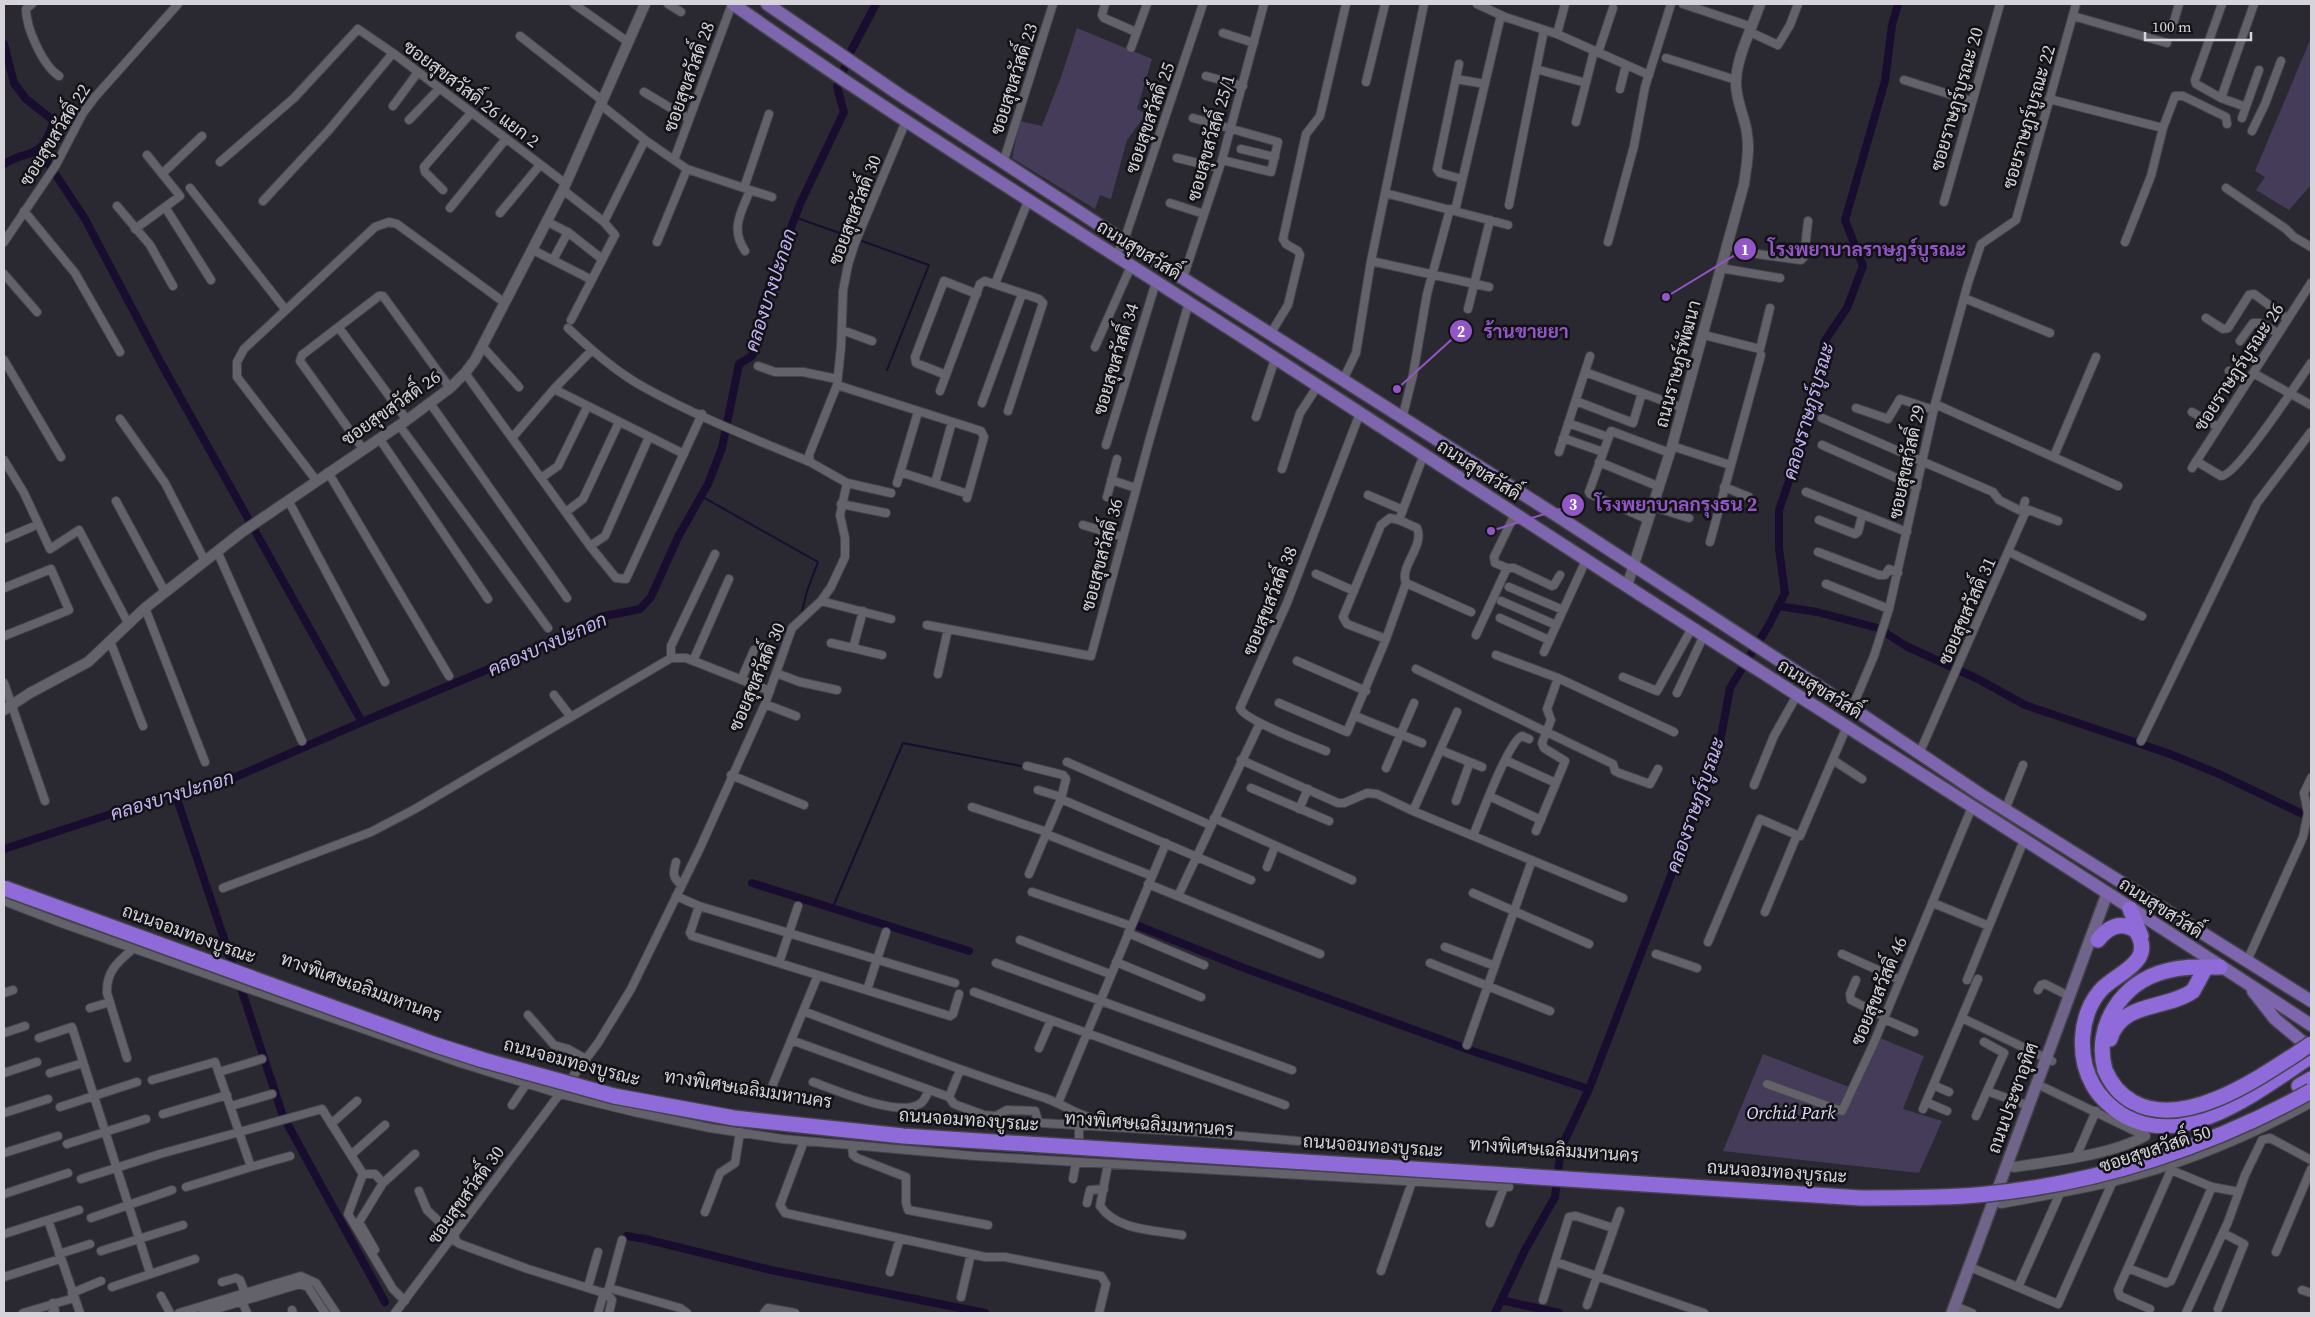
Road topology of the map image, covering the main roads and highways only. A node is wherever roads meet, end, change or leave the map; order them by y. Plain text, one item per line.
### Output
1 (733, 4) edge
2 (772, 5) edge
3 (1562, 519) junction
4 (1552, 538) junction
5 (4, 877) edge
6 (2118, 880) junction
7 (4, 888) edge
8 (2111, 896) junction
9 (2130, 909) junction
10 (2098, 940) junction
11 (2141, 944) junction
12 (2213, 967) junction
13 (2248, 984) junction
14 (2311, 1001) edge
15 (2311, 1025) edge
16 (2311, 1037) edge
17 (2311, 1044) edge
18 (2311, 1048) edge
19 (2311, 1056) edge
20 (2049, 1060) junction
21 (2109, 1069) junction
22 (2311, 1079) edge
23 (2040, 1085) junction
24 (2311, 1090) edge
25 (1973, 1268) junction
26 (1960, 1311) edge

1 - 4 main road, ถนนสุขสวัสดิ์
2 - 3 main road, ถนนสุขสวัสดิ์
3 - 4 main road
3 - 6 main road, ถนนสุขสวัสดิ์
4 - 8 main road, ถนนสุขสวัสดิ์
5 - 22 highway, ทางพิเศษเฉลิมมหานคร
6 - 8 main road
6 - 14 main road, ถนนสุขสวัสดิ์
7 - 24 highway, ทางพิเศษเฉลิมมหานคร, bridge
8 - 9 main road, ถนนสุขสวัสดิ์
8 - 10 main road, ถนนประชาอุทิศ
8 - 20 main road, ถนนประชาอุทิศ
9 - 11 highway
9 - 12 main road, ถนนสุขสวัสดิ์
10 - 11 highway
10 - 20 main road, ถนนประชาอุทิศ
11 - 19 highway
12 - 13 main road, ถนนสุขสวัสดิ์
12 - 21 highway
12 - 21 highway
13 - 15 main road, ถนนสุขสวัสดิ์
13 - 18 main road
16 - 21 highway
17 - 21 highway, bridge
20 - 23 main road, ถนนประชาอุทิศ
23 - 25 main road, ถนนประชาอุทิศ
23 - 25 main road, ถนนประชาอุทิศ
25 - 26 main road, ถนนประชาอุทิศ

